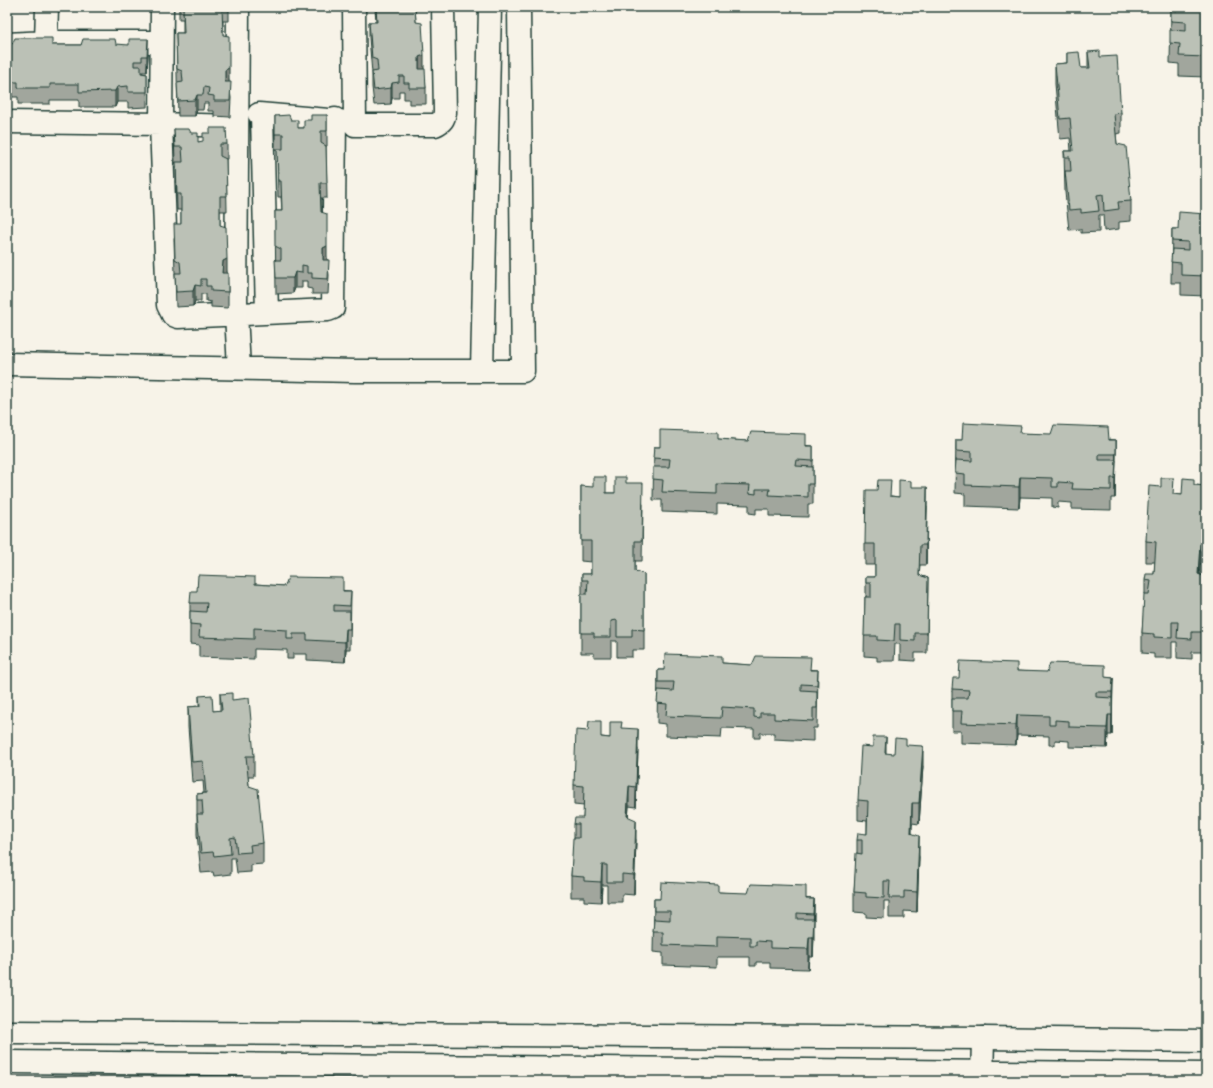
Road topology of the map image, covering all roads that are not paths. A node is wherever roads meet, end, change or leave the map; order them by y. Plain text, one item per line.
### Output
1 (47, 7) edge
2 (162, 7) edge
3 (238, 7) edge
4 (354, 7) edge
5 (443, 7) edge
6 (490, 7) edge
7 (519, 7) edge
8 (46, 42) junction
9 (162, 42) junction
10 (7, 44) edge
11 (262, 115) junction
12 (237, 120) junction
13 (7, 122) edge
14 (345, 122) junction
15 (161, 124) junction
16 (267, 313) junction
17 (236, 314) junction
18 (7, 364) edge
19 (239, 368) junction
20 (482, 371) junction
21 (7, 1032) edge
22 (983, 1038) junction
23 (1206, 1041) edge
24 (7, 1062) edge
25 (1206, 1074) edge
26 (982, 1076) edge

1 - 8 street
2 - 9 street
3 - 12 street
4 - 14 street
5 - 14 street
6 - 20 street
7 - 20 street
8 - 9 street
8 - 10 street
9 - 15 street
11 - 12 street
11 - 14 street
11 - 16 street
12 - 15 street
12 - 17 street
13 - 15 street
14 - 16 street
15 - 17 street
16 - 17 street
17 - 19 street
18 - 19 street
19 - 20 street
21 - 22 street
22 - 23 street
22 - 26 street
24 - 26 street
25 - 26 street

